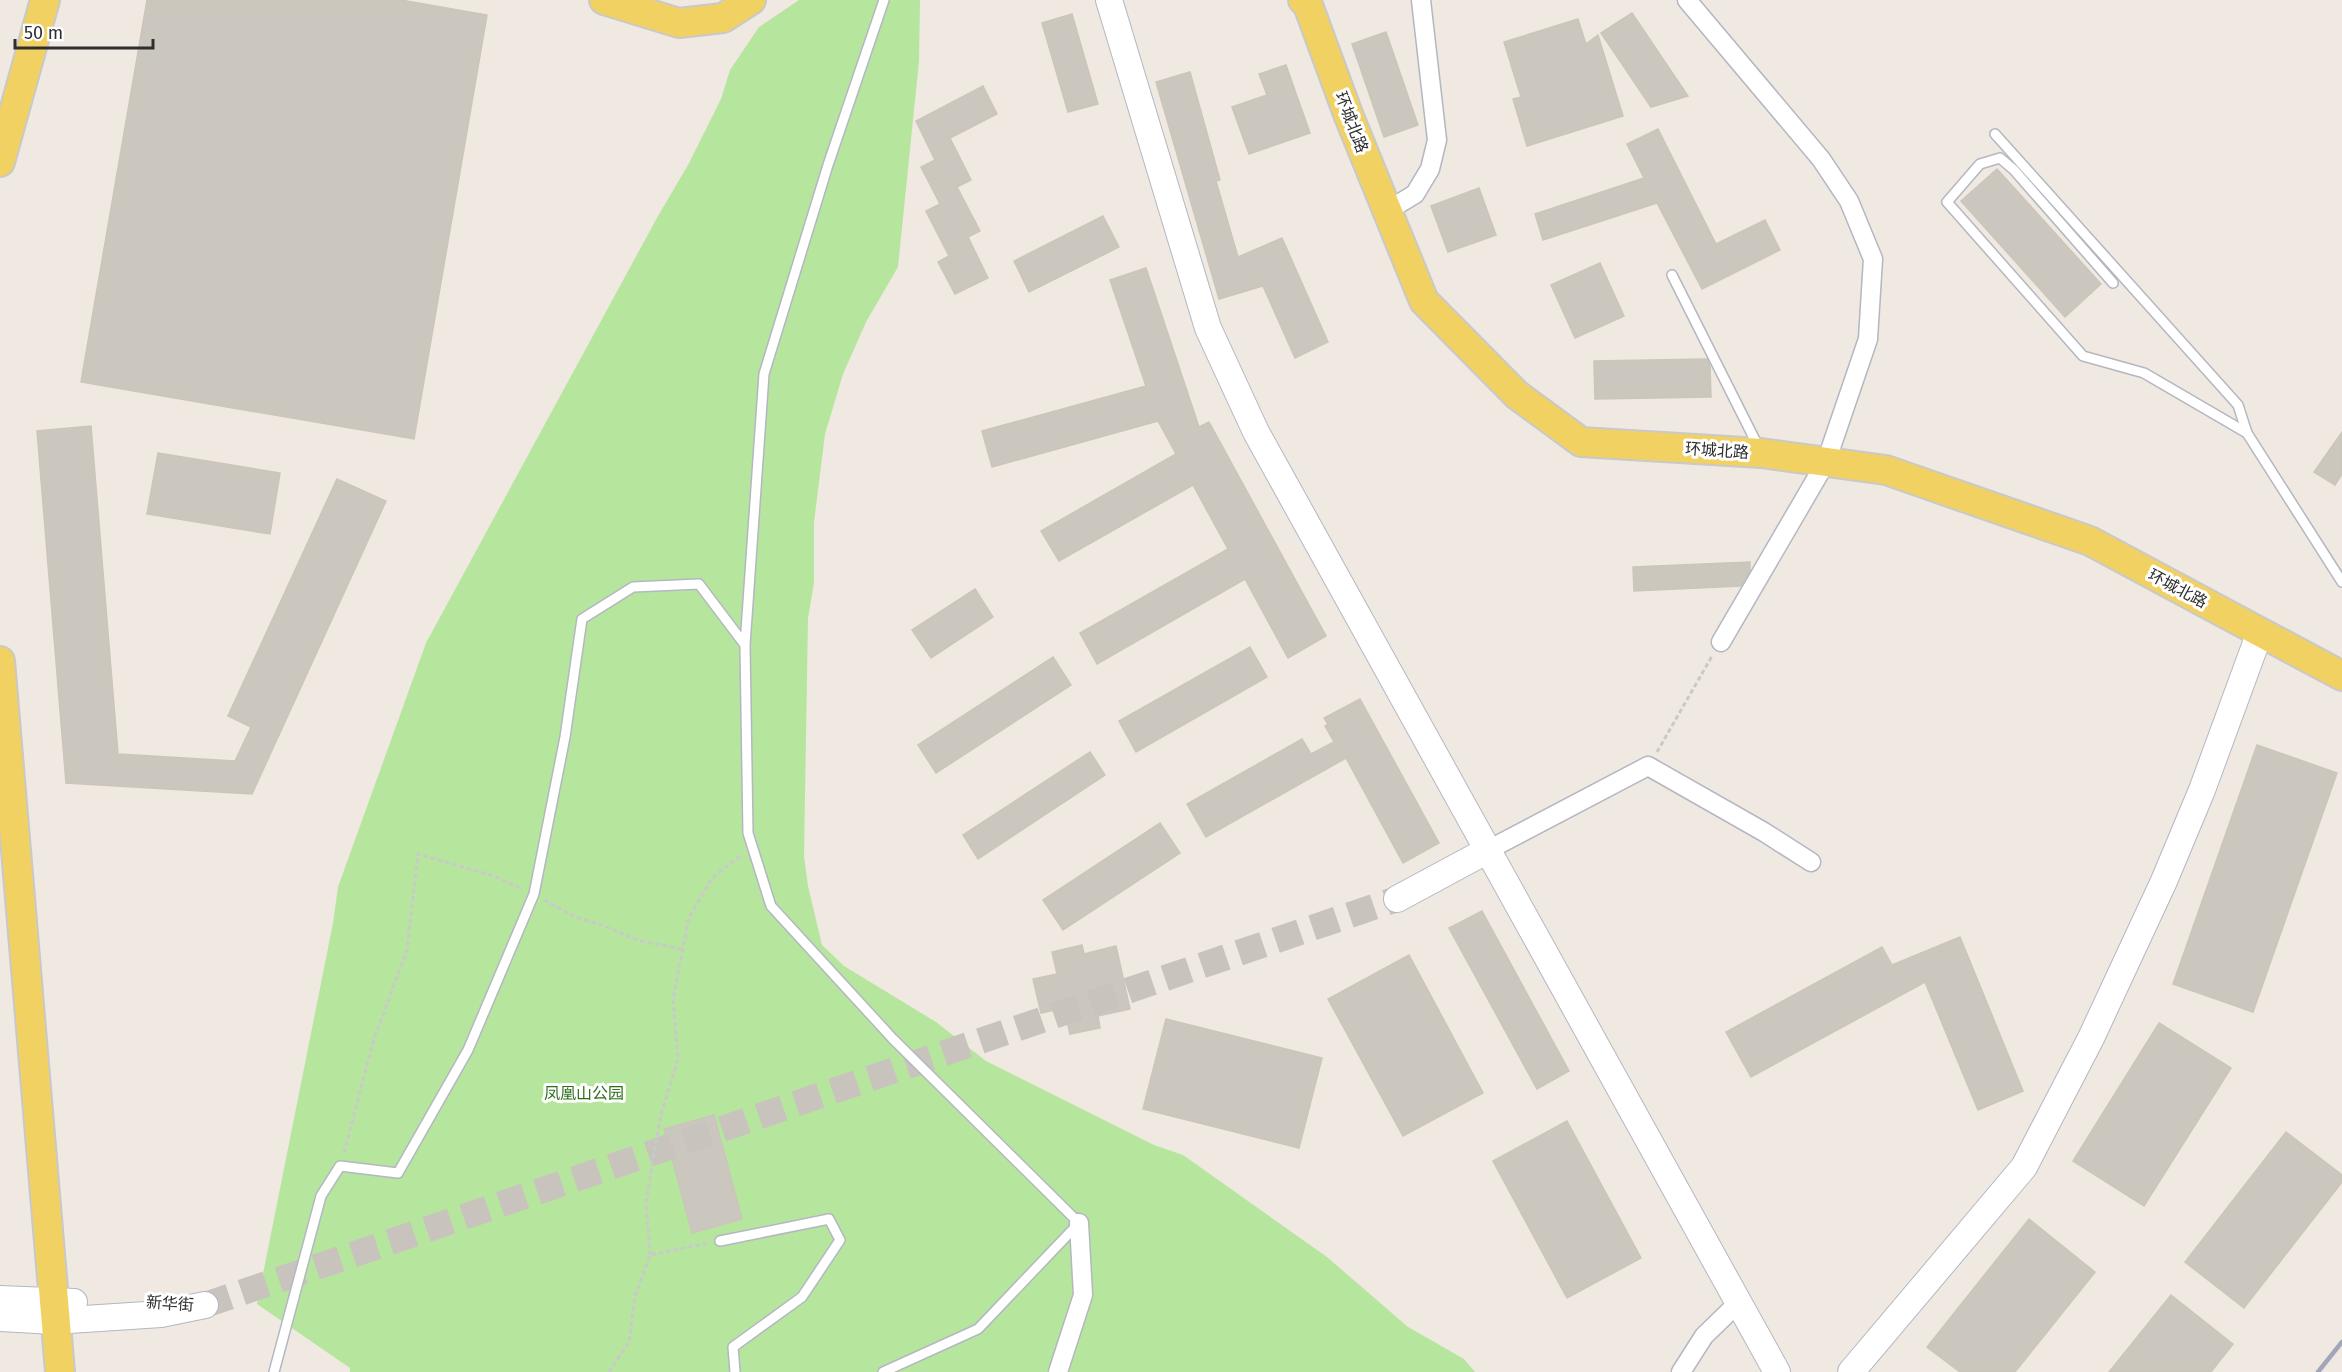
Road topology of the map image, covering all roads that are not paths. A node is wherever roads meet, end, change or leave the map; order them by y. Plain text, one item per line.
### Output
1 (26, 0) edge
2 (45, 0) edge
3 (751, 0) edge
4 (884, 0) edge
5 (1109, 0) edge
6 (1303, 0) edge
7 (1421, 0) edge
8 (1687, 0) edge
9 (609, 1) edge
10 (0, 96) edge
11 (1995, 134) dead end
12 (0, 162) edge
13 (1387, 211) junction
14 (1672, 275) dead end
15 (2113, 283) dead end
16 (2247, 433) junction
17 (1761, 453) junction
18 (1826, 462) junction
19 (2342, 582) edge
20 (2260, 632) junction
21 (1721, 642) road end
22 (746, 645) junction
23 (0, 661) edge
24 (2342, 676) edge
25 (1488, 850) junction
26 (1811, 862) dead end
27 (0, 889) edge
28 (1397, 899) tunnel mouth
29 (1079, 1223) junction
30 (720, 1241) road end
31 (0, 1299) edge
32 (1738, 1303) junction
33 (44, 1310) junction
34 (0, 1318) edge
35 (41, 1372) edge
36 (60, 1372) edge
37 (274, 1372) edge
38 (735, 1372) edge
39 (883, 1372) edge
40 (1058, 1372) edge
41 (1681, 1372) edge
42 (1777, 1372) edge
43 (1851, 1372) edge

1 - 10 main road
2 - 12 main road
3 - 9 main road
4 - 22 lane
5 - 25 street
6 - 13 main road, 环城北路
7 - 13 street
8 - 18 street
11 - 16 lane
13 - 17 main road, 环城北路
14 - 17 lane
15 - 16 lane
16 - 19 lane
17 - 18 main road, 环城北路
18 - 20 main road, 环城北路
18 - 21 street
20 - 24 main road, 环城北路
20 - 43 street
22 - 29 lane
22 - 37 lane
23 - 33 main road
25 - 26 street
25 - 28 street
25 - 32 street
27 - 33 main road
29 - 39 lane
29 - 40 street
30 - 38 lane
31 - 33 street
32 - 41 street
32 - 42 street
33 - 34 street
33 - 35 main road
33 - 36 main road

